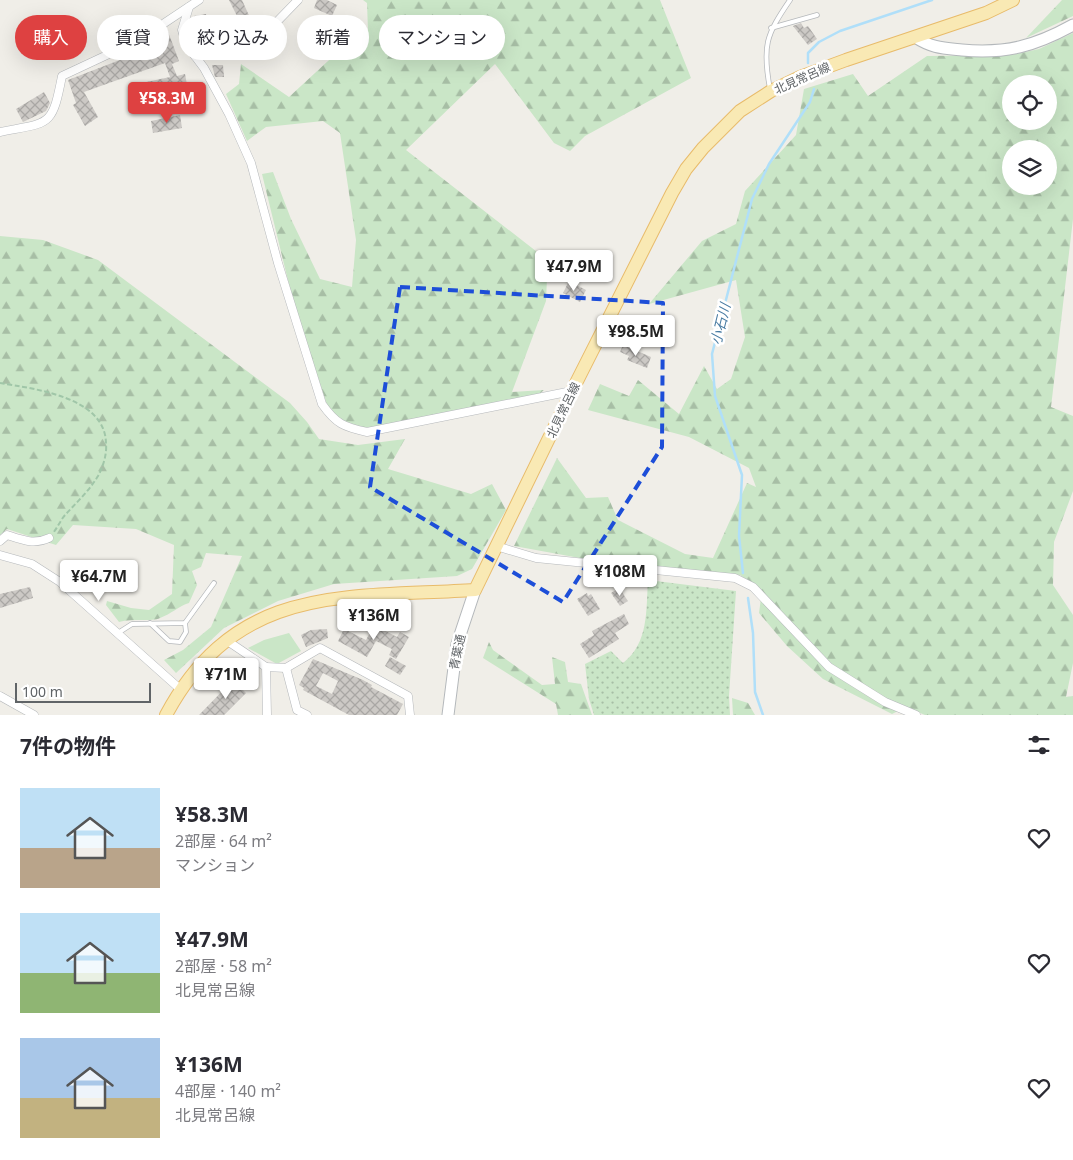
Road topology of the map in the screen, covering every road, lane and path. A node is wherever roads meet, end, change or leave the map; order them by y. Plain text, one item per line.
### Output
1 (199, 0) edge
2 (298, 0) edge
3 (790, 0) edge
4 (1013, 0) edge
5 (189, 7) junction
6 (187, 15) edge
7 (283, 15) edge
8 (817, 15) dead end
9 (1073, 25) edge
10 (772, 28) junction
11 (915, 37) junction
12 (198, 60) edge
13 (771, 92) junction
14 (0, 132) edge
15 (0, 383) edge
16 (572, 391) junction
17 (49, 538) joint
18 (0, 541) edge
19 (496, 546) junction
20 (0, 555) edge
21 (214, 583) dead end
22 (475, 590) junction
23 (150, 623) junction
24 (185, 623) junction
25 (118, 633) junction
26 (226, 640) junction
27 (266, 667) junction
28 (286, 668) junction
29 (180, 689) junction
30 (0, 696) edge
31 (34, 715) edge
32 (166, 715) edge
33 (267, 715) edge
34 (307, 715) edge
35 (410, 715) edge
36 (448, 715) edge
37 (916, 715) edge

1 - 5 street
2 - 7 street
3 - 10 lane
4 - 11 main road, 北見常呂線
5 - 6 street
5 - 14 street
8 - 10 lane
9 - 11 street
10 - 13 lane
11 - 13 main road, 北見常呂線
12 - 16 street
13 - 16 main road, 北見常呂線
15 - 17 path
16 - 19 main road, 北見常呂線
17 - 18 street
19 - 22 main road, 北見常呂線
19 - 37 street
20 - 25 street
21 - 24 lane
22 - 26 main road
22 - 36 street, 青葉通
23 - 24 lane
23 - 24 lane
23 - 25 lane
25 - 29 street
26 - 27 street
26 - 29 main road
27 - 28 street
27 - 33 street
28 - 34 street
28 - 35 street
29 - 32 main road
30 - 31 street

